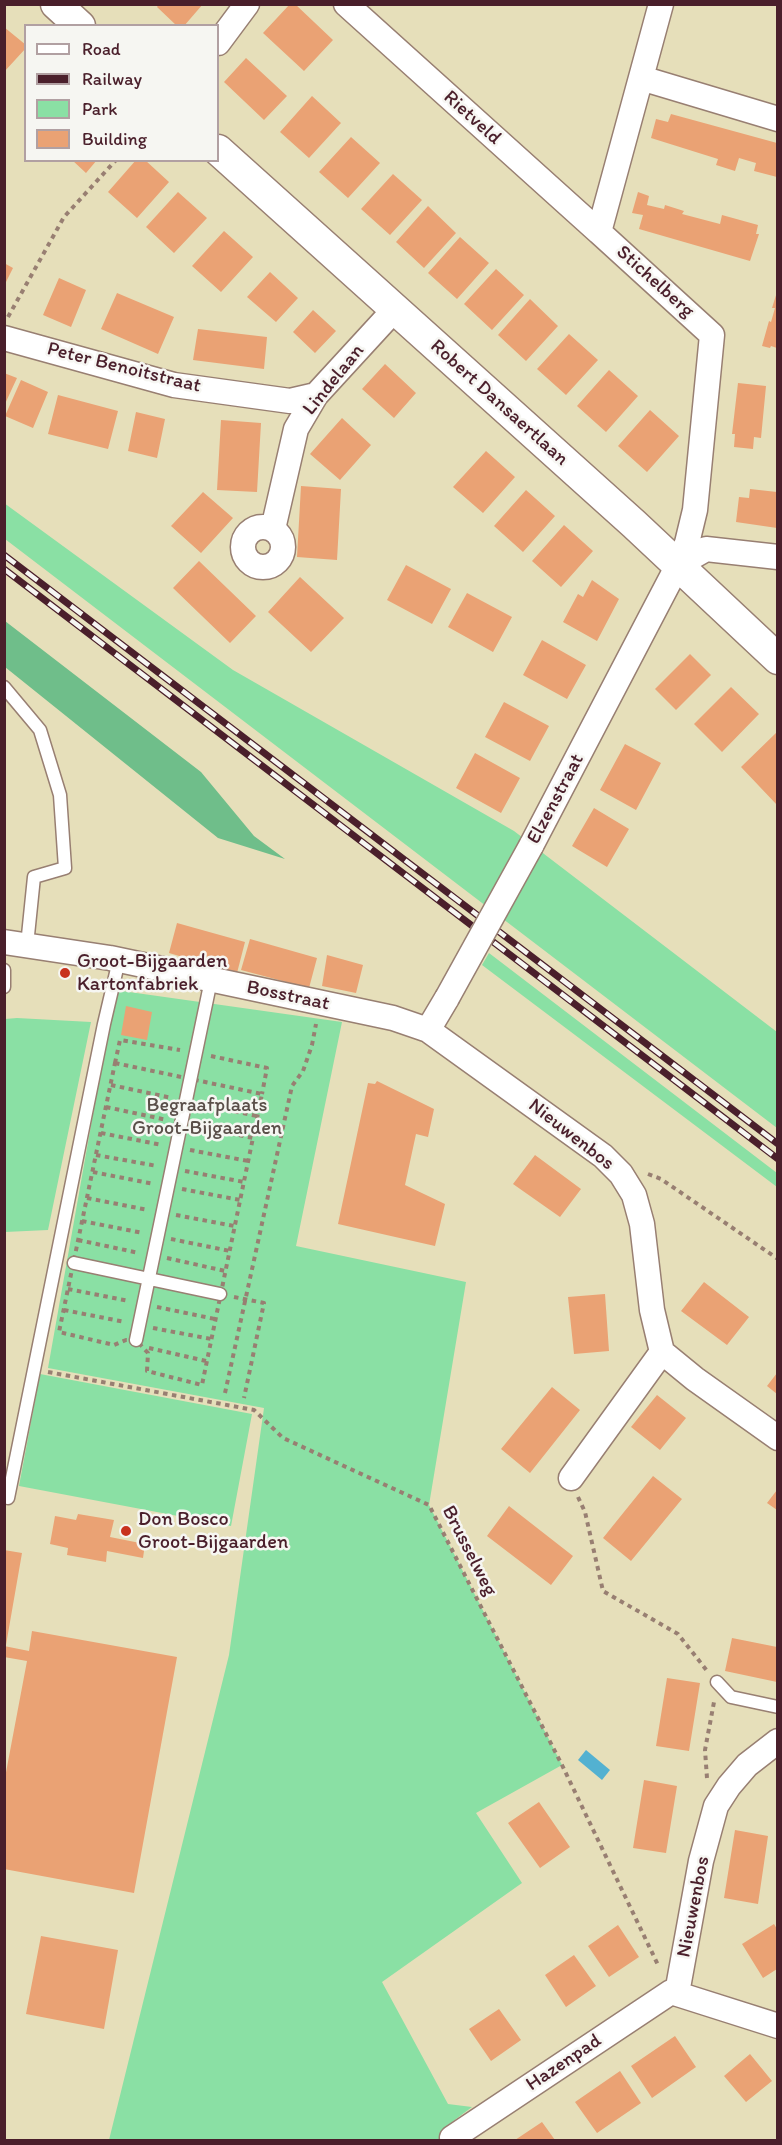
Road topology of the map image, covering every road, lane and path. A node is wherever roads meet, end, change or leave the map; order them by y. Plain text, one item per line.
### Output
1 (57, 4) edge
2 (247, 4) edge
3 (345, 4) edge
4 (661, 4) edge
5 (78, 24) edge
6 (219, 42) edge
7 (641, 78) junction
8 (777, 119) edge
9 (219, 151) edge
10 (115, 162) edge
11 (599, 232) junction
12 (395, 309) junction
13 (4, 323) edge
14 (4, 338) edge
15 (316, 395) junction
16 (273, 529) dead end
17 (777, 557) edge
18 (678, 565) junction
19 (777, 659) edge
20 (4, 687) edge
21 (16, 944) edge
22 (119, 960) junction
23 (4, 970) edge
24 (211, 980) junction
25 (4, 987) edge
26 (320, 1002) junction
27 (428, 1030) junction
28 (621, 1174) junction
29 (777, 1259) edge
30 (74, 1263) dead end
31 (148, 1280) junction
32 (220, 1294) joint
33 (245, 1299) junction
34 (140, 1344) joint
35 (663, 1352) junction
36 (207, 1361) dead end
37 (33, 1369) junction
38 (225, 1392) dead end
39 (244, 1398) dead end
40 (777, 1438) edge
41 (571, 1478) joint
42 (8, 1498) dead end
43 (717, 1682) junction
44 (777, 1707) edge
45 (777, 1741) edge
46 (716, 1806) junction
47 (674, 1993) junction
48 (777, 2026) edge
49 (453, 2139) edge

1 - 5 street
2 - 6 street
3 - 11 street, Rietveld
4 - 7 street, Stichelberg
7 - 8 street
7 - 11 street, Stichelberg
9 - 12 street, Robert Dansaertlaan
10 - 13 path
11 - 18 street, Stichelberg
12 - 15 street, Lindelaan
12 - 18 street, Robert Dansaertlaan
14 - 15 street, Peter Benoitstraat
15 - 16 street, Lindelaan
17 - 18 street
18 - 19 street, Robert Dansaertlaan
18 - 27 street, Elzenstraat, bridge
20 - 21 lane
21 - 22 street, Bosstraat
22 - 24 street, Bosstraat
22 - 37 lane
23 - 25 lane
24 - 26 street, Bosstraat
24 - 31 lane
26 - 27 street, Bosstraat
26 - 33 path
27 - 28 street, Nieuwenbos
28 - 29 path
28 - 35 street, Nieuwenbos
30 - 31 lane
31 - 32 lane
31 - 34 lane
32 - 33 path
33 - 38 path
33 - 39 path
34 - 36 path
35 - 40 street
35 - 41 street
37 - 42 lane
37 - 47 path, Brusselweg
41 - 43 path
43 - 44 lane
43 - 46 path
45 - 46 street, Nieuwenbos
46 - 47 street, Nieuwenbos
47 - 48 street
47 - 49 street, Hazenpad

